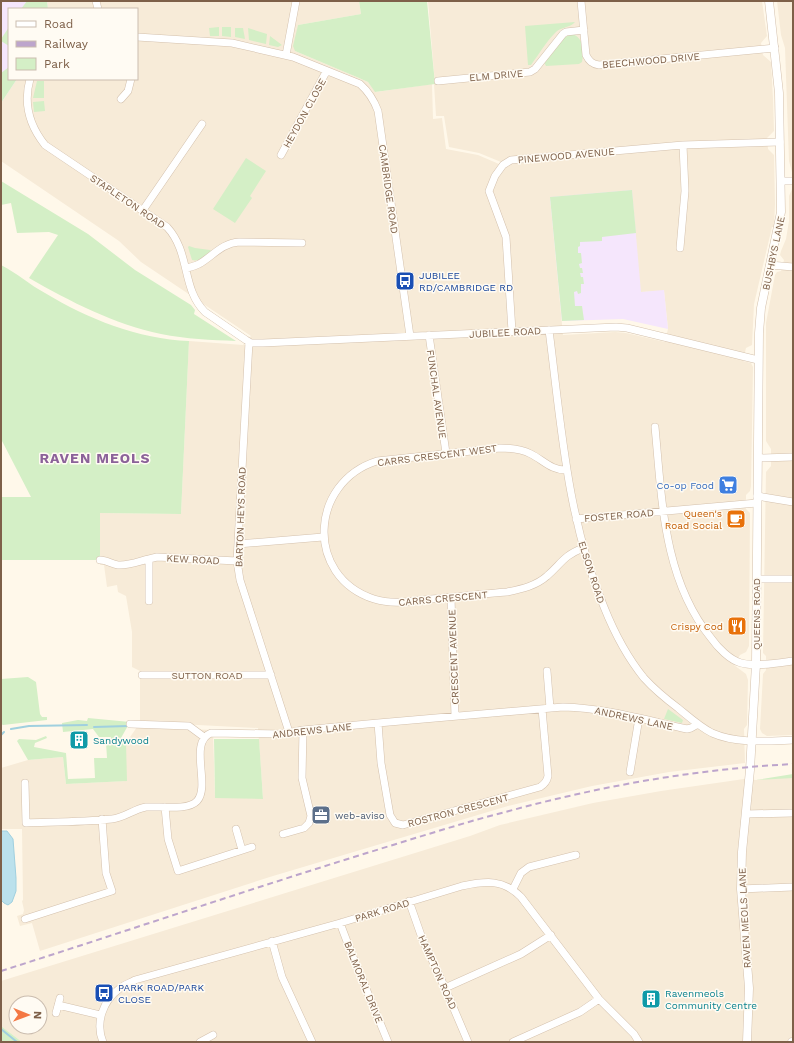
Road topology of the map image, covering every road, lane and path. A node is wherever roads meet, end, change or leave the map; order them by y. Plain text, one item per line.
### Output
1 (296, 1) edge
2 (582, 1) edge
3 (769, 1) edge
4 (584, 30) junction
5 (138, 37) edge
6 (775, 48) junction
7 (286, 55) junction
8 (326, 72) junction
9 (30, 80) edge
10 (131, 80) edge
11 (438, 81) dead end
12 (121, 99) dead end
13 (202, 124) dead end
14 (780, 142) junction
15 (683, 145) junction
16 (281, 155) dead end
17 (781, 181) junction
18 (793, 181) edge
19 (143, 210) junction
20 (302, 243) dead end
21 (680, 248) dead end
22 (770, 265) junction
23 (793, 267) edge
24 (187, 268) junction
25 (549, 330) junction
26 (512, 331) junction
27 (429, 335) junction
28 (410, 336) junction
29 (249, 342) junction
30 (758, 360) junction
31 (655, 427) dead end
32 (446, 453) junction
33 (758, 458) junction
34 (793, 458) edge
35 (567, 470) junction
36 (757, 500) junction
37 (793, 502) edge
38 (664, 511) junction
39 (576, 519) junction
40 (323, 537) junction
41 (238, 544) junction
42 (583, 548) junction
43 (149, 559) junction
44 (100, 560) dead end
45 (237, 561) junction
46 (756, 579) junction
47 (793, 579) edge
48 (451, 598) junction
49 (149, 601) dead end
50 (793, 661) edge
51 (756, 664) junction
52 (547, 671) dead end
53 (142, 675) dead end
54 (271, 675) junction
55 (546, 708) junction
56 (456, 716) junction
57 (639, 718) junction
58 (378, 723) junction
59 (130, 724) dead end
60 (698, 724) junction
61 (303, 730) junction
62 (289, 732) junction
63 (204, 737) junction
64 (793, 740) edge
65 (752, 741) junction
66 (750, 770) joint
67 (630, 772) dead end
68 (25, 783) dead end
69 (165, 807) junction
70 (793, 812) edge
71 (746, 814) junction
72 (102, 819) junction
73 (236, 829) dead end
74 (283, 834) dead end
75 (252, 847) dead end
76 (242, 850) junction
77 (576, 855) dead end
78 (793, 887) edge
79 (513, 889) junction
80 (741, 889) junction
81 (409, 901) junction
82 (25, 919) dead end
83 (340, 923) junction
84 (551, 935) junction
85 (272, 941) junction
86 (445, 988) junction
87 (599, 999) junction
88 (56, 1013) dead end
89 (100, 1016) junction
90 (103, 1042) edge
91 (312, 1042) edge
92 (388, 1042) edge
93 (468, 1042) edge
94 (513, 1042) edge
95 (639, 1042) edge
96 (747, 1042) edge

1 - 7 street
2 - 4 street, BEECHWOOD DRIVE
3 - 6 street, BUSHBYS LANE
4 - 6 street, BEECHWOOD DRIVE
4 - 11 street, ELM DRIVE
5 - 7 street
6 - 14 street, BUSHBYS LANE
7 - 8 street
8 - 16 street, HEYDON CLOSE
8 - 28 street, CAMBRIDGE ROAD
9 - 19 street, STAPLETON ROAD
10 - 12 street
13 - 19 street
14 - 15 street, PINEWOOD AVENUE
14 - 17 street, BUSHBYS LANE
15 - 21 street
15 - 26 street, PINEWOOD AVENUE
17 - 18 street
17 - 22 street, BUSHBYS LANE
19 - 24 street, STAPLETON ROAD
20 - 24 street
22 - 23 street
22 - 30 street, BUSHBYS LANE
24 - 29 street, STAPLETON ROAD
25 - 26 street, JUBILEE ROAD
25 - 30 street, JUBILEE ROAD
25 - 35 street, ELSON ROAD
26 - 27 street, JUBILEE ROAD
27 - 28 street, JUBILEE ROAD
27 - 32 street, FUNCHAL AVENUE
28 - 29 street, JUBILEE ROAD
29 - 41 street, BARTON HEYS ROAD
30 - 33 street, BUSHBYS LANE
31 - 38 street
32 - 35 street, CARRS CRESCENT WEST
32 - 40 street, CARRS CRESCENT WEST
33 - 34 street
33 - 36 street, QUEENS ROAD
35 - 39 street, ELSON ROAD
36 - 37 street, FOSTER ROAD
36 - 38 street, FOSTER ROAD
36 - 46 street, QUEENS ROAD
38 - 39 street, FOSTER ROAD
38 - 51 street
39 - 42 street, ELSON ROAD
40 - 41 street
40 - 48 street, CARRS CRESCENT
41 - 45 street, BARTON HEYS ROAD
42 - 48 street, CARRS CRESCENT
42 - 60 street, ELSON ROAD
43 - 44 street, KEW ROAD
43 - 45 street, KEW ROAD
43 - 49 street
45 - 54 street, BARTON HEYS ROAD
46 - 47 street
46 - 51 street, QUEENS ROAD
48 - 56 street, CRESCENT AVENUE
50 - 51 street
51 - 65 street, QUEENS ROAD
52 - 55 street
53 - 54 street, SUTTON ROAD
54 - 62 street, BARTON HEYS ROAD
55 - 56 street, ANDREWS LANE
55 - 57 street, ANDREWS LANE
55 - 58 street, ROSTRON CRESCENT
56 - 58 street, ANDREWS LANE
57 - 60 street, ANDREWS LANE
57 - 67 street
58 - 61 street, ANDREWS LANE
59 - 63 street
60 - 65 street, ELSON ROAD
61 - 62 street, ANDREWS LANE
61 - 74 street
62 - 63 street, ANDREWS LANE
63 - 69 street
64 - 65 street
65 - 66 street, QUEENS ROAD
66 - 71 street, RAVEN MEOLS LANE
68 - 72 street
69 - 72 street
69 - 76 street
70 - 71 street
71 - 80 street, RAVEN MEOLS LANE
72 - 82 street
73 - 76 street
75 - 76 street
77 - 79 street
78 - 80 street
79 - 81 street, PARK ROAD
79 - 84 street, PARK ROAD
80 - 96 street, RAVEN MEOLS LANE
81 - 83 street, PARK ROAD
81 - 86 street, HAMPTON ROAD
83 - 85 street, PARK ROAD
83 - 92 street, BALMORAL DRIVE
84 - 86 street
84 - 87 street, PARK ROAD
85 - 89 street, PARK ROAD
85 - 91 street
86 - 93 street, HAMPTON ROAD
87 - 94 street
87 - 95 street, PARK ROAD
88 - 89 street
89 - 90 street

